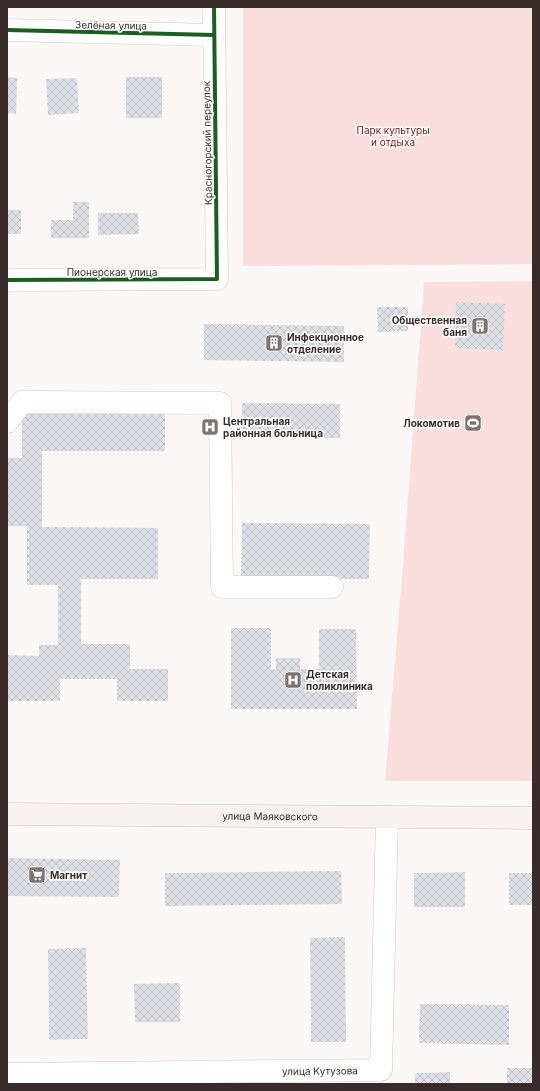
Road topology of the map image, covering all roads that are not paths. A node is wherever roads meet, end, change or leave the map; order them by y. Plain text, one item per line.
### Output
1 (214, 7) edge
2 (7, 30) edge
3 (214, 35) junction
4 (217, 279) joint
5 (7, 280) edge
6 (7, 422) edge
7 (332, 586) dead end
8 (7, 814) edge
9 (387, 817) junction
10 (533, 818) edge
11 (7, 1074) edge
12 (266, 1078) edge

1 - 3 street, Красногорский переулок
2 - 3 street, Зелёная улица
3 - 4 street, Красногорский переулок
4 - 5 street, Пионерская улица
6 - 7 street
8 - 9 main road, улица Маяковского
9 - 10 main road, улица Маяковского
9 - 12 street, улица Кутузова
11 - 12 street, улица Кутузова

